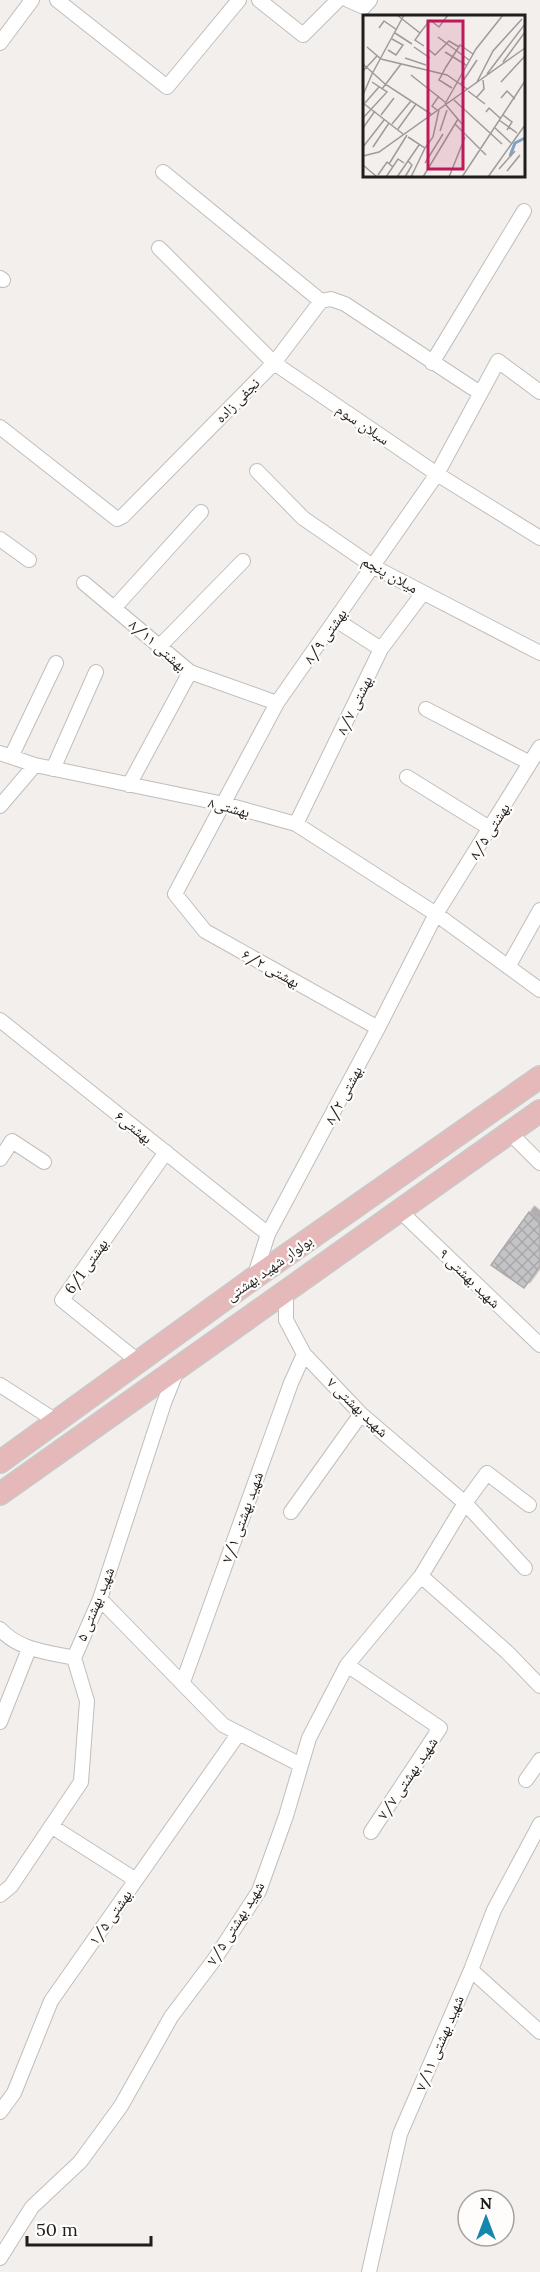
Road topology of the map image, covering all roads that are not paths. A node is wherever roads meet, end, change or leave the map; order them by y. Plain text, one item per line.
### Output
1 (32, 0) edge
2 (57, 0) edge
3 (239, 0) edge
4 (259, 0) edge
5 (338, 0) edge
6 (348, 0) edge
7 (369, 0) edge
8 (0, 43) edge
9 (163, 172) dead end
10 (524, 210) dead end
11 (159, 248) dead end
12 (321, 301) junction
13 (274, 363) junction
14 (432, 363) junction
15 (540, 392) edge
16 (480, 393) junction
17 (0, 428) edge
18 (257, 471) dead end
19 (437, 474) junction
20 (201, 512) dead end
21 (540, 538) edge
22 (0, 539) edge
23 (29, 560) dead end
24 (243, 561) dead end
25 (374, 567) junction
26 (84, 583) dead end
27 (423, 593) junction
28 (115, 608) junction
29 (336, 620) junction
30 (160, 646) junction
31 (381, 649) junction
32 (540, 653) edge
33 (56, 663) dead end
34 (96, 672) dead end
35 (190, 672) junction
36 (277, 703) junction
37 (426, 709) dead end
38 (540, 747) edge
39 (6, 755) edge
40 (530, 763) junction
41 (35, 765) junction
42 (53, 769) junction
43 (407, 777) dead end
44 (129, 785) junction
45 (224, 804) junction
46 (0, 806) edge
47 (296, 824) junction
48 (491, 829) junction
49 (175, 894) joint
50 (540, 910) edge
51 (436, 914) junction
52 (508, 967) junction
53 (540, 990) edge
54 (0, 1020) edge
55 (378, 1028) junction
56 (540, 1077) edge
57 (540, 1111) edge
58 (509, 1132) junction
59 (166, 1152) junction
60 (0, 1158) edge
61 (44, 1162) dead end
62 (540, 1163) edge
63 (399, 1210) junction
64 (268, 1234) junction
65 (254, 1278) junction
66 (286, 1290) junction
67 (540, 1346) edge
68 (304, 1354) junction
69 (139, 1362) junction
70 (179, 1366) junction
71 (0, 1385) edge
72 (362, 1413) junction
73 (56, 1421) junction
74 (0, 1462) edge
75 (0, 1494) edge
76 (465, 1503) junction
77 (529, 1505) dead end
78 (291, 1512) dead end
79 (525, 1568) dead end
80 (421, 1576) junction
81 (100, 1599) junction
82 (3, 1636) edge
83 (29, 1648) junction
84 (74, 1658) junction
85 (347, 1665) junction
86 (183, 1682) junction
87 (540, 1686) edge
88 (0, 1722) edge
89 (239, 1733) junction
90 (540, 1760) edge
91 (301, 1765) junction
92 (526, 1780) dead end
93 (540, 1824) edge
94 (51, 1826) junction
95 (371, 1832) dead end
96 (136, 1880) junction
97 (0, 1895) edge
98 (471, 1970) junction
99 (540, 2032) edge
100 (0, 2112) edge
101 (0, 2258) edge
102 (369, 2272) edge

1 - 8 street
2 - 3 street
4 - 5 street
6 - 7 street
9 - 12 street
10 - 14 street
11 - 13 street, سبلان سوم
12 - 13 street, نجفی زاده
12 - 14 street
13 - 17 street, نجفی زاده
13 - 19 street, سبلان سوم
14 - 16 street
15 - 16 street
16 - 19 street
18 - 25 street, میلان پنجم
19 - 21 street, سبلان سوم
19 - 25 street, بهشتی ۸/۹
20 - 28 street
22 - 23 street
24 - 30 street
25 - 27 street, میلان پنجم
25 - 29 street, بهشتی ۸/۹
26 - 28 street, بهشتی ۸/۱۱
27 - 31 street, بهشتی ۸/۷
27 - 32 street, میلان پنجم
28 - 30 street, بهشتی ۸/۱۱
29 - 31 street
29 - 36 street, بهشتی ۸/۹
30 - 35 street, بهشتی ۸/۱۱
31 - 47 street, بهشتی ۸/۷
33 - 39 street
34 - 42 street
35 - 36 street
35 - 44 street, بهشتی ۸/۱۱
36 - 45 street, بهشتی ۸/۹
37 - 40 street
38 - 40 street, بهشتی ۸/۵
39 - 41 street, بهشتی۸
40 - 48 street, بهشتی ۸/۵
41 - 42 street, بهشتی۸
41 - 46 street
42 - 44 street, بهشتی۸
43 - 48 street
44 - 45 street, بهشتی۸
45 - 47 street, بهشتی۸
45 - 49 street, بهشتی ۸/۹
47 - 51 street, بهشتی۸
48 - 51 street, بهشتی ۸/۵
49 - 55 street, بهشتی ۶/۲
50 - 52 street
51 - 52 street, بهشتی۸
51 - 55 street, بهشتی ۸/۲
52 - 53 street, بهشتی۸
54 - 59 street, بهشتی۶
55 - 64 street, بهشتی ۸/۲
56 - 65 main road, بولوار شهید بهشتی
57 - 58 main road, بولوار شهید بهشتی
58 - 62 street
58 - 63 main road, بولوار شهید بهشتی
59 - 64 street, بهشتی۶
59 - 69 street, بهشتی 6/1
60 - 61 street
63 - 66 main road, بولوار شهید بهشتی
63 - 67 street, شهید بهشتی ۹
64 - 65 street, بهشتی ۸/۲
65 - 69 main road, بولوار شهید بهشتی
66 - 68 street, شهید بهشتی ۷
66 - 70 main road, بولوار شهید بهشتی
68 - 72 street, شهید بهشتی ۷
68 - 86 street, شهید بهشتی ۷/۱
69 - 73 main road, بولوار شهید بهشتی
70 - 75 main road, بولوار شهید بهشتی
70 - 81 street, شهید بهشتی ۵
71 - 73 street
72 - 76 street, شهید بهشتی ۷
72 - 78 street
73 - 74 main road, بولوار شهید بهشتی
76 - 77 street, شهید بهشتی ۷/۵
76 - 79 street, شهید بهشتی ۷
76 - 80 street, شهید بهشتی ۷/۵
80 - 85 street, شهید بهشتی ۷/۵
80 - 87 street
81 - 84 street, شهید بهشتی ۵
81 - 86 street
82 - 83 street
83 - 84 street
83 - 88 street
84 - 94 street, شهید بهشتی ۵
85 - 91 street, شهید بهشتی ۷/۵
85 - 95 street, شهید بهشتی ۷/۷
86 - 89 street
89 - 91 street
89 - 96 street, بهشتی ۱/۵
90 - 92 street
91 - 101 street, شهید بهشتی ۷/۵
93 - 98 street, شهید بهشتی ۷/۱۱
94 - 96 street
94 - 97 street, شهید بهشتی ۵
96 - 100 street, بهشتی ۱/۵
98 - 99 street
98 - 102 street, شهید بهشتی ۷/۱۱

